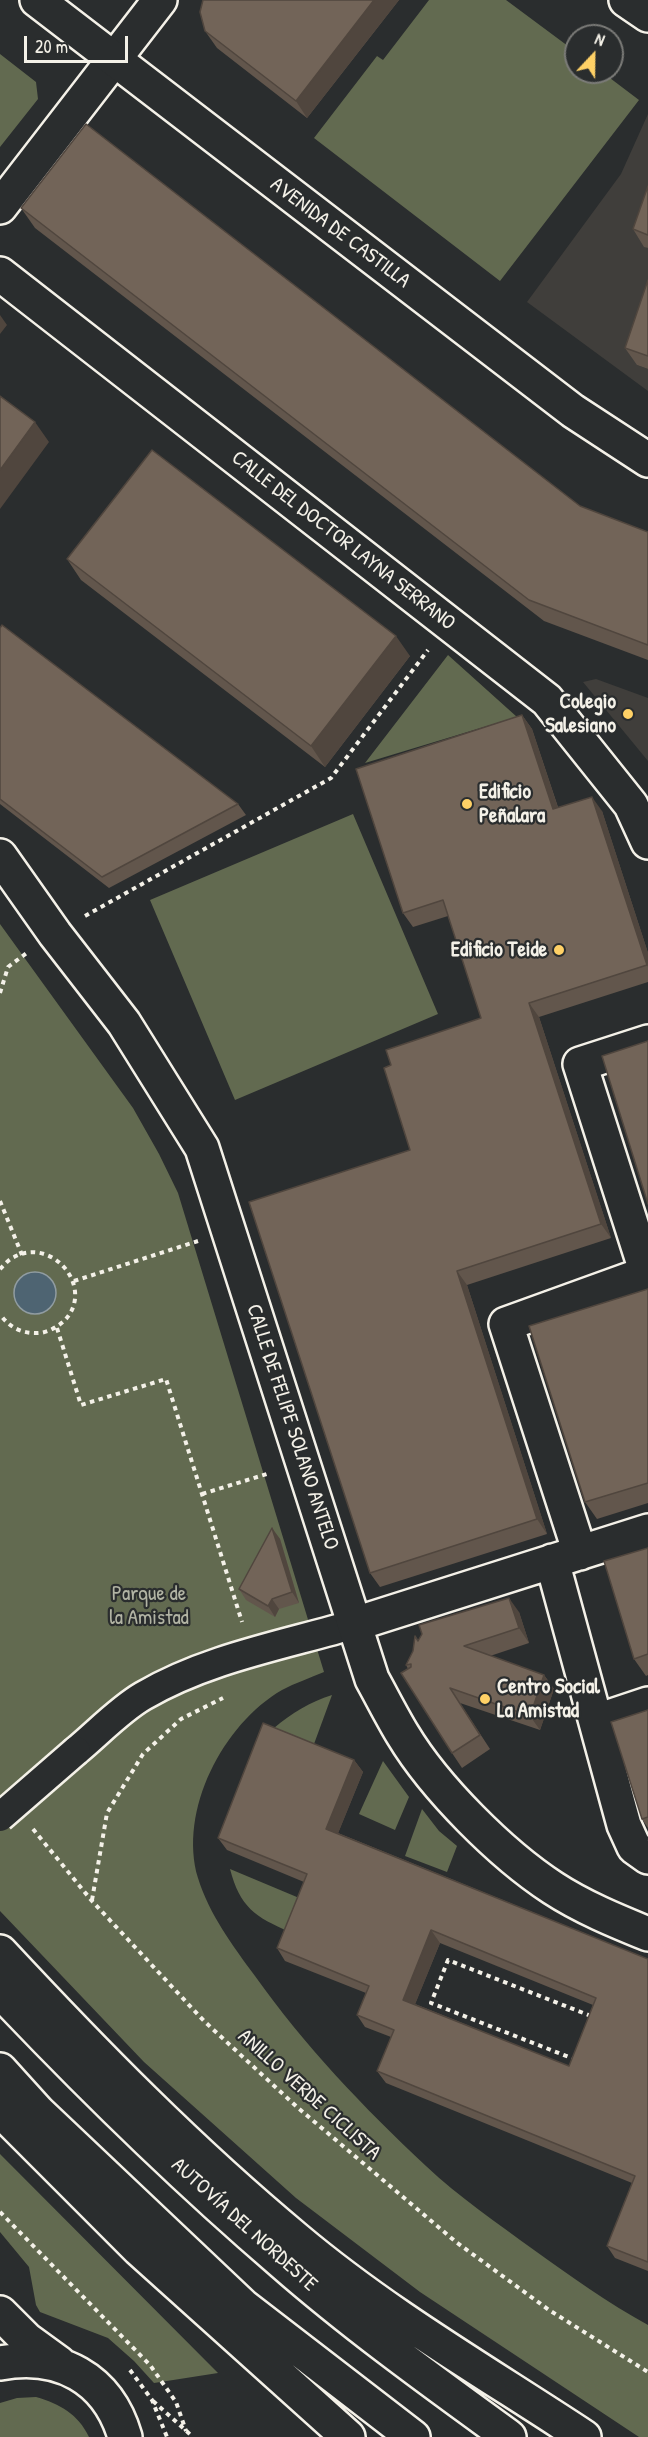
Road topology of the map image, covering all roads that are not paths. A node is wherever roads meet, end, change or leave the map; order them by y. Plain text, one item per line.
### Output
1 (37, 0) edge
2 (160, 0) edge
3 (626, 0) edge
4 (648, 15) edge
5 (113, 60) junction
6 (0, 207) edge
7 (0, 274) edge
8 (648, 460) edge
9 (648, 842) edge
10 (0, 856) edge
11 (648, 1042) edge
12 (647, 1275) edge
13 (648, 1531) edge
14 (566, 1557) junction
15 (355, 1624) junction
16 (648, 1704) edge
17 (597, 1720) junction
18 (0, 1817) edge
19 (648, 1857) edge
20 (648, 1934) edge
21 (0, 1952) edge
22 (0, 1990) edge
23 (0, 2070) edge
24 (0, 2110) edge
25 (0, 2313) edge
26 (0, 2363) edge
27 (63, 2365) junction
28 (126, 2437) edge
29 (348, 2437) edge
30 (413, 2437) edge
31 (509, 2437) edge
32 (584, 2437) edge

1 - 5 main road, AVENIDA DE CASTILLA
2 - 5 main road
3 - 4 main road
5 - 6 main road
5 - 8 main road, AVENIDA DE CASTILLA
7 - 9 main road, CALLE DEL DOCTOR LAYNA SERRANO
10 - 15 main road, CALLE DE FELIPE SOLANO ANTELO
11 - 12 main road
12 - 14 main road
13 - 14 main road
14 - 15 main road
14 - 17 main road
15 - 18 street, bridge
15 - 20 main road, CALLE DE FELIPE SOLANO ANTELO
16 - 17 main road
17 - 19 main road
21 - 32 main road
22 - 31 main road, AUTOVÍA DEL NORDESTE
23 - 30 main road
24 - 29 main road
25 - 27 main road
26 - 27 main road
27 - 28 main road

